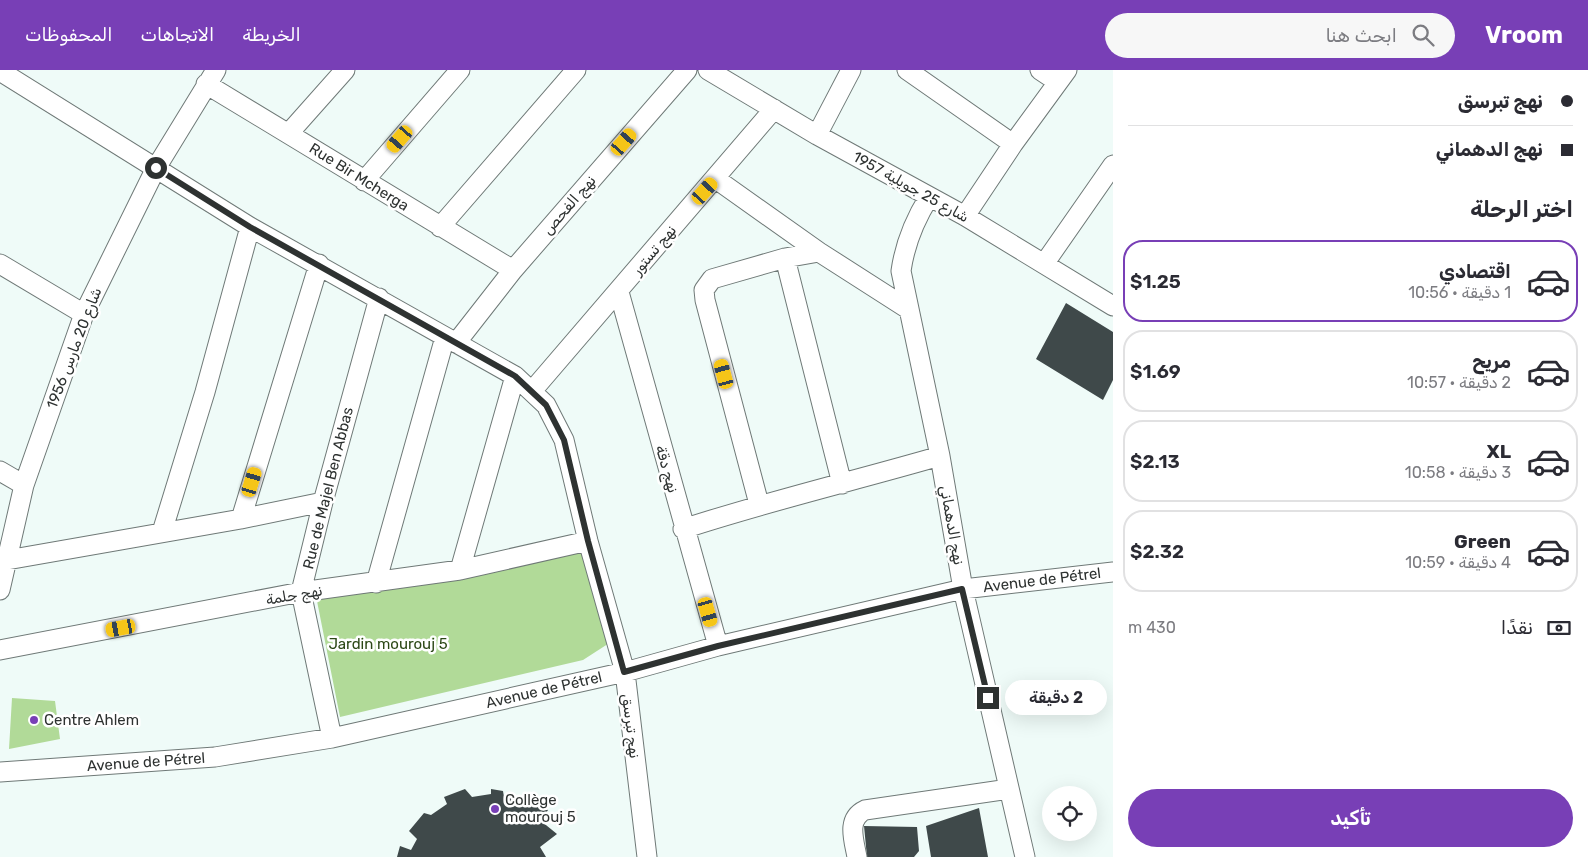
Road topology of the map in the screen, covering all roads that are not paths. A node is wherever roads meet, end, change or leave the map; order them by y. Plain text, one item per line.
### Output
1 (345, 70) edge
2 (460, 70) edge
3 (576, 70) edge
4 (687, 70) edge
5 (708, 70) edge
6 (851, 70) edge
7 (907, 70) edge
8 (1040, 70) edge
9 (0, 71) edge
10 (1062, 76) edge
11 (211, 77) edge
12 (774, 109) junction
13 (289, 133) junction
14 (817, 135) junction
15 (1013, 144) junction
16 (1113, 165) edge
17 (156, 168) junction
18 (716, 179) junction
19 (364, 181) junction
20 (929, 197) junction
21 (965, 216) junction
22 (250, 227) junction
23 (440, 227) junction
24 (820, 252) junction
25 (785, 258) junction
26 (0, 264) edge
27 (319, 264) junction
28 (1044, 264) junction
29 (514, 270) junction
30 (619, 292) junction
31 (379, 298) junction
32 (1112, 302) edge
33 (908, 309) junction
34 (84, 314) junction
35 (450, 340) junction
36 (515, 376) junction
37 (532, 391) junction
38 (940, 456) junction
39 (0, 471) edge
40 (842, 484) junction
41 (24, 485) junction
42 (322, 502) junction
43 (759, 504) junction
44 (241, 519) junction
45 (684, 529) junction
46 (162, 532) junction
47 (588, 541) junction
48 (7, 560) junction
49 (460, 570) junction
50 (1113, 572) edge
51 (376, 583) junction
52 (962, 589) junction
53 (0, 590) edge
54 (301, 592) junction
55 (718, 646) junction
56 (0, 650) edge
57 (624, 672) junction
58 (332, 738) junction
59 (0, 772) edge
60 (1009, 789) junction
61 (648, 857) edge
62 (857, 857) edge
63 (1025, 857) edge

1 - 13 street
2 - 19 street
3 - 23 street
4 - 29 street, نهج الفحص
5 - 12 street, شارع 25 جويلية 1957
6 - 14 street
7 - 15 street
8 - 10 street
9 - 17 street, نهج تبرسق
10 - 15 street
11 - 13 street, Rue Bir Mcherga
11 - 17 street, شارع 20 مارس 1956
12 - 14 street, شارع 25 جويلية 1957
12 - 18 street, نهج تستور
13 - 19 street, Rue Bir Mcherga
14 - 20 street, شارع 25 جويلية 1957
15 - 21 street
16 - 28 street
17 - 22 street, نهج تبرسق
17 - 34 street, شارع 20 مارس 1956
18 - 24 street
18 - 30 street, نهج تستور
19 - 23 street, Rue Bir Mcherga
20 - 21 street, شارع 25 جويلية 1957
20 - 33 street, نهج الدهماني
21 - 28 street, شارع 25 جويلية 1957
22 - 27 street, نهج تبرسق
22 - 46 street
23 - 29 street, Rue Bir Mcherga
24 - 25 street
24 - 33 street
25 - 40 street
25 - 43 street
26 - 34 street
27 - 31 street, نهج تبرسق
27 - 44 street
28 - 32 street, شارع 25 جويلية 1957
29 - 35 street, نهج الفحص
30 - 37 street, نهج تستور
30 - 45 street, نهج دقة
31 - 35 street, نهج تبرسق
31 - 42 street, Rue de Majel Ben Abbas
33 - 38 street, نهج الدهماني
34 - 41 street, شارع 20 مارس 1956
35 - 36 street, نهج تبرسق
35 - 51 street
36 - 37 street, نهج تبرسق
36 - 49 street
37 - 47 street, نهج تبرسق
38 - 40 street
38 - 52 street, نهج الدهماني
39 - 41 street
40 - 43 street
41 - 48 street, شارع 20 مارس 1956
42 - 44 street
42 - 54 street, Rue de Majel Ben Abbas
43 - 45 street
44 - 46 street
45 - 55 street, نهج دقة
46 - 48 street
47 - 49 street, نهج جلمة
47 - 57 street, نهج تبرسق
48 - 53 street, شارع 20 مارس 1956
49 - 51 street, نهج جلمة
50 - 52 street, Avenue de Pétrel
51 - 54 street, نهج جلمة
52 - 55 street, Avenue de Pétrel
52 - 60 street, نهج الدهماني
54 - 56 street, نهج جلمة
54 - 58 street, Rue de Majel Ben Abbas
55 - 57 street, Avenue de Pétrel
57 - 58 street, Avenue de Pétrel
57 - 61 street, نهج تبرسق
58 - 59 street, Avenue de Pétrel
60 - 62 street
60 - 63 street, نهج الدهماني

